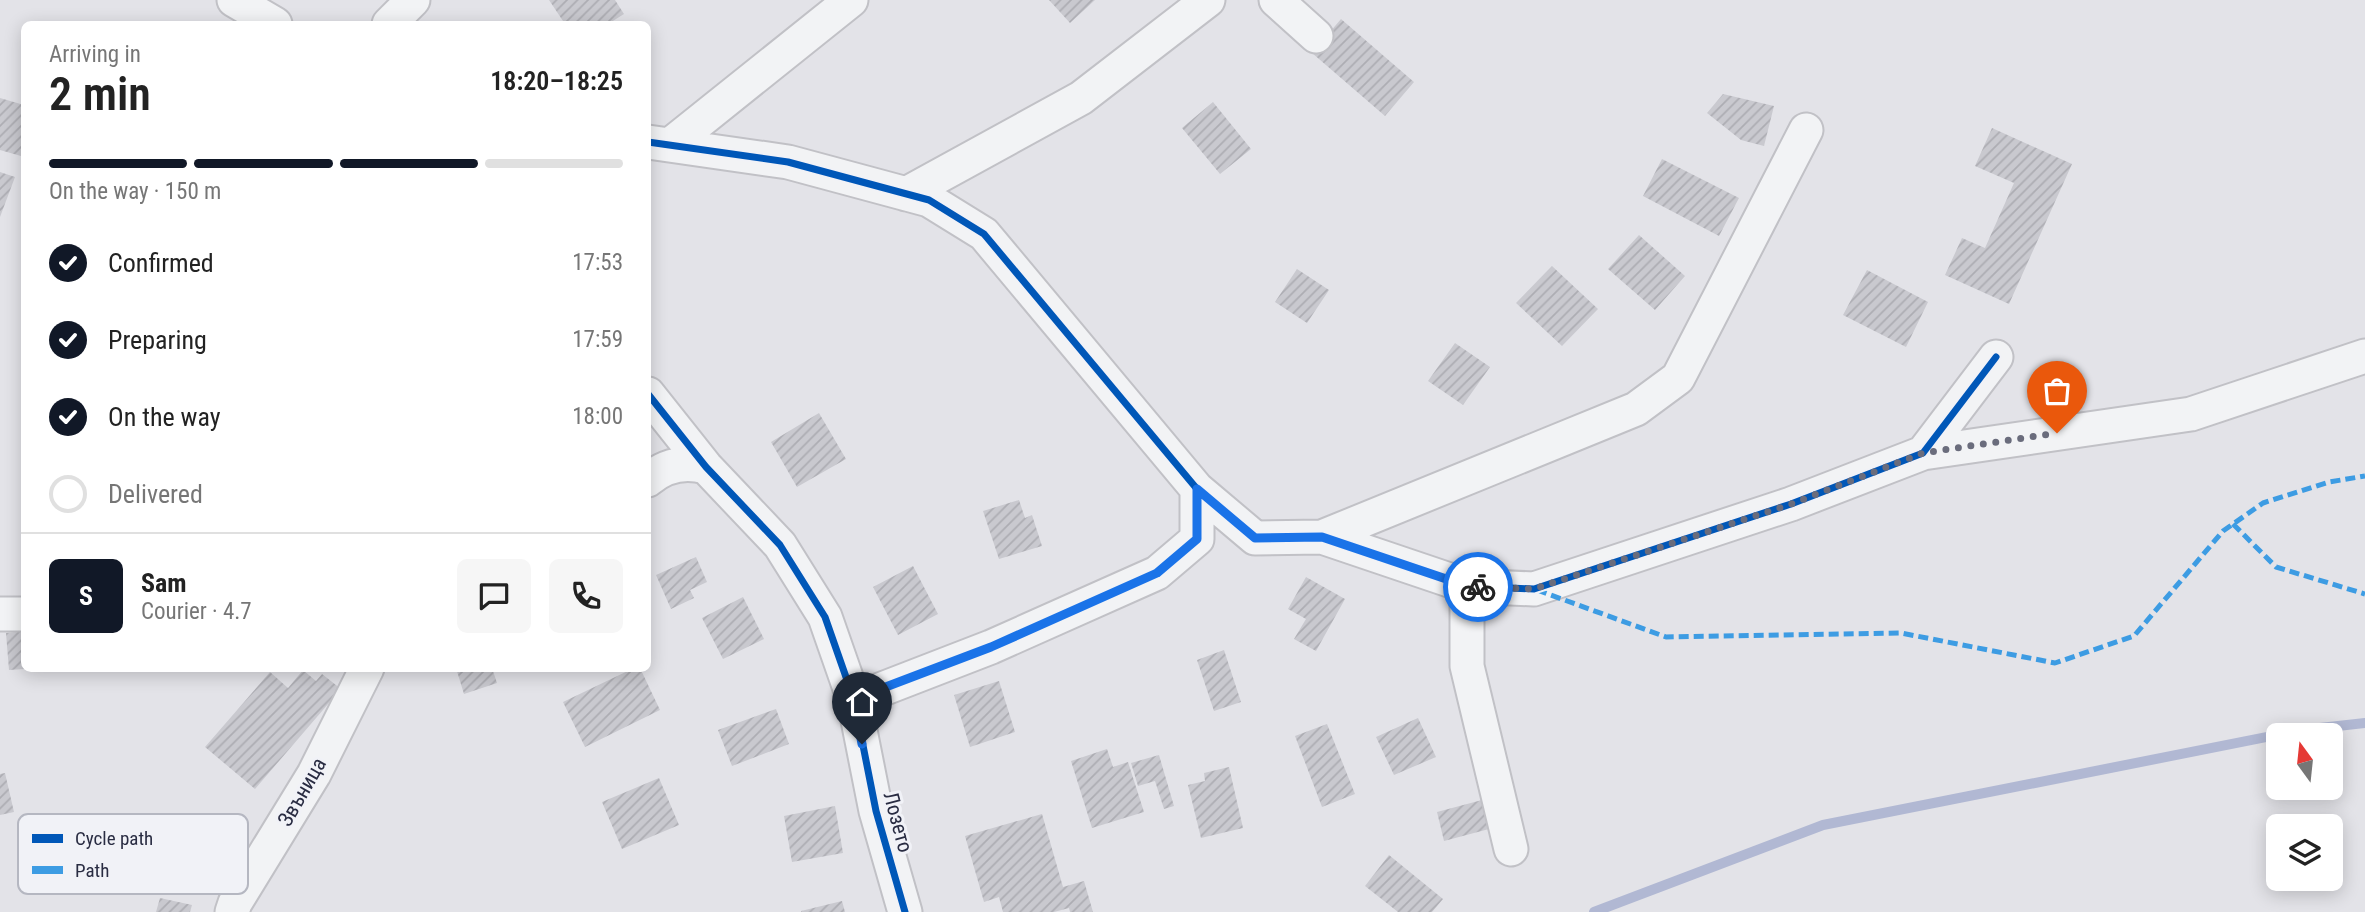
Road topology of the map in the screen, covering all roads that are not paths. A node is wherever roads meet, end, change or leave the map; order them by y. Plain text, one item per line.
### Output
1 (234, 0) edge
2 (413, 0) edge
3 (851, 0) edge
4 (1208, 0) edge
5 (1276, 0) edge
6 (270, 21) edge
7 (392, 21) edge
8 (1316, 36) dead end
9 (1806, 130) dead end
10 (659, 143) edge
11 (906, 194) junction
12 (2365, 356) edge
13 (1996, 357) dead end
14 (651, 398) edge
15 (1923, 453) junction
16 (706, 467) junction
17 (651, 477) edge
18 (1197, 489) junction
19 (1322, 537) junction
20 (1467, 586) junction
21 (0, 614) edge
22 (21, 614) edge
23 (365, 672) edge
24 (854, 699) junction
25 (1511, 849) dead end
26 (248, 882) edge
27 (241, 894) edge
28 (232, 912) edge
29 (905, 912) edge

1 - 6 street
2 - 7 street
3 - 10 street
4 - 11 street
5 - 8 street
9 - 19 street
10 - 11 street
11 - 18 street
12 - 15 street
13 - 15 street
14 - 16 street, Лозето
15 - 20 street
16 - 17 street
16 - 24 street, Лозето
18 - 19 street
18 - 24 street
19 - 20 street
20 - 25 street
21 - 22 street
23 - 26 street, Звъница
24 - 29 street, Лозето
27 - 28 street, Звъница

